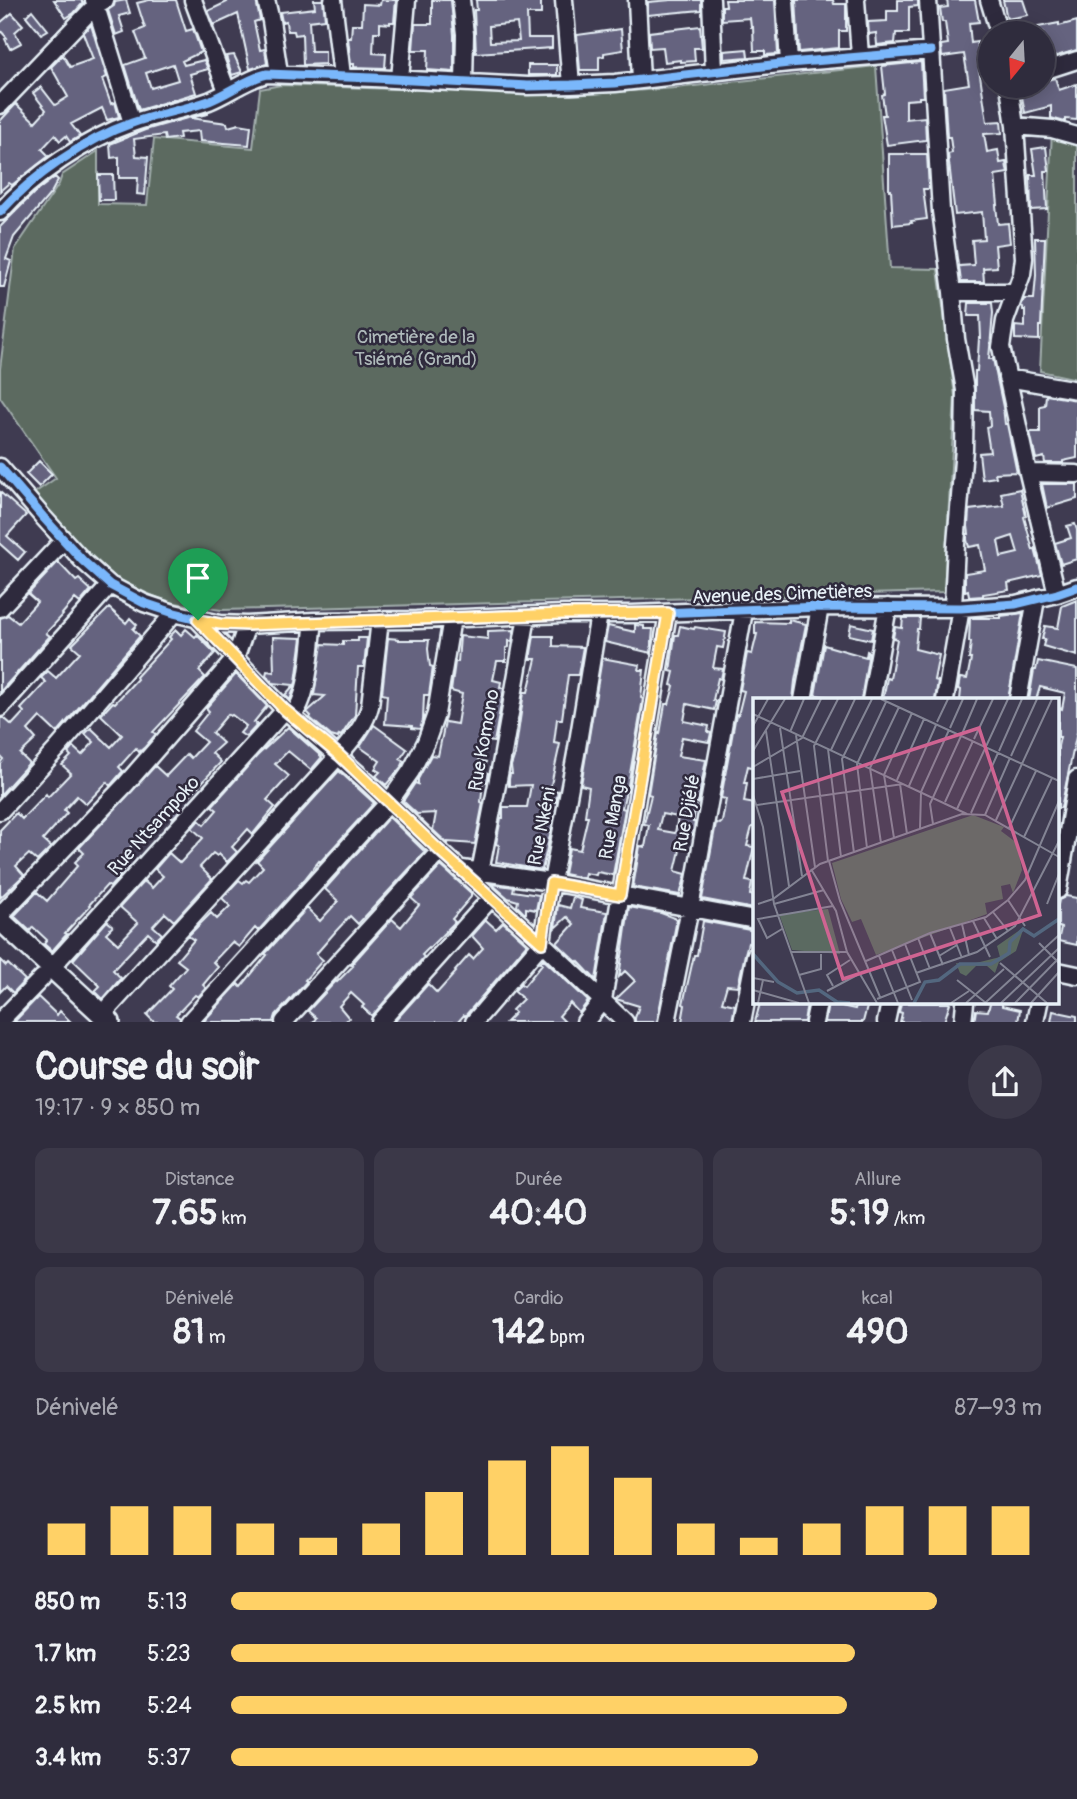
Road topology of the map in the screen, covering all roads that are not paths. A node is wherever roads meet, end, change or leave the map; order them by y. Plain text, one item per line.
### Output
1 (193, 0) edge
2 (265, 0) edge
3 (333, 0) edge
4 (407, 0) edge
5 (461, 0) edge
6 (564, 0) edge
7 (637, 0) edge
8 (711, 0) edge
9 (785, 0) edge
10 (856, 0) edge
11 (928, 0) edge
12 (989, 0) edge
13 (98, 2) edge
14 (995, 21) edge
15 (931, 51) junction
16 (860, 56) junction
17 (1077, 60) edge
18 (789, 63) junction
19 (1055, 67) edge
20 (714, 72) junction
21 (279, 74) junction
22 (342, 76) junction
23 (400, 79) junction
24 (641, 80) junction
25 (464, 83) junction
26 (571, 85) junction
27 (227, 91) junction
28 (1011, 98) edge
29 (0, 105) edge
30 (132, 123) junction
31 (1015, 126) junction
32 (1077, 136) edge
33 (0, 212) edge
34 (952, 292) junction
35 (1015, 292) junction
36 (1007, 378) junction
37 (1077, 390) edge
38 (1028, 473) junction
39 (1077, 474) edge
40 (3, 477) edge
41 (64, 540) junction
42 (110, 585) junction
43 (1077, 587) edge
44 (1057, 594) junction
45 (1036, 599) junction
46 (821, 607) junction
47 (888, 607) junction
48 (0, 608) edge
49 (957, 608) junction
50 (744, 611) junction
51 (174, 613) junction
52 (668, 613) junction
53 (599, 614) junction
54 (527, 616) junction
55 (453, 618) junction
56 (198, 620) junction
57 (380, 620) junction
58 (314, 621) junction
59 (247, 625) junction
60 (235, 659) junction
61 (803, 698) edge
62 (871, 698) edge
63 (945, 698) edge
64 (1018, 698) edge
65 (0, 708) edge
66 (288, 713) junction
67 (339, 755) junction
68 (1077, 779) edge
69 (389, 802) junction
70 (0, 811) edge
71 (440, 851) junction
72 (461, 869) junction
73 (480, 872) junction
74 (1060, 878) edge
75 (551, 883) junction
76 (620, 895) junction
77 (491, 898) junction
78 (690, 908) junction
79 (0, 918) edge
80 (753, 920) edge
81 (0, 938) edge
82 (542, 943) junction
83 (753, 966) edge
84 (46, 973) junction
85 (603, 1000) junction
86 (818, 1004) edge
87 (890, 1004) edge
88 (965, 1004) edge
89 (1039, 1004) edge
90 (102, 1019) edge
91 (0, 1021) edge
92 (189, 1022) edge
93 (284, 1022) edge
94 (380, 1022) edge
95 (474, 1022) edge
96 (585, 1022) edge
97 (625, 1022) edge
98 (667, 1022) edge
99 (742, 1022) edge
100 (814, 1022) edge
101 (886, 1022) edge
102 (963, 1022) edge
103 (1035, 1022) edge

1 - 27 street
2 - 21 street
3 - 22 street
4 - 23 street
5 - 25 street
6 - 26 street
7 - 24 street
8 - 20 street
9 - 18 street
10 - 16 street
11 - 15 street
12 - 14 street
13 - 29 street
13 - 30 street
15 - 16 street
15 - 34 street
16 - 18 street
17 - 19 street
18 - 20 street
20 - 24 street
21 - 22 street
21 - 27 street
22 - 23 street
23 - 25 street
24 - 26 street
25 - 26 street
27 - 30 street
28 - 31 street
30 - 33 street
31 - 32 street
31 - 35 street
34 - 35 street
34 - 49 street
35 - 36 street
36 - 37 street
36 - 38 street
38 - 39 street
38 - 44 street
40 - 41 street, Avenue des Cimetières
41 - 42 street, Avenue des Cimetières
41 - 48 street
42 - 51 street, Avenue des Cimetières
42 - 65 street
43 - 44 street, Avenue des Cimetières
44 - 45 street, Avenue des Cimetières
45 - 49 street, Avenue des Cimetières
45 - 64 street
46 - 47 street, Avenue des Cimetières
46 - 50 street, Avenue des Cimetières
46 - 61 street
47 - 49 street, Avenue des Cimetières
47 - 62 street
49 - 63 street
50 - 52 street, Avenue des Cimetières
50 - 78 street, Rue Djiélé
51 - 56 street, Avenue des Cimetières
51 - 70 street
52 - 53 street, Avenue des Cimetières
52 - 76 street, Rue Manga
53 - 54 street, Avenue des Cimetières
53 - 75 street, Rue Nkéni
54 - 55 street, Avenue des Cimetières
54 - 73 street, Rue Komono
55 - 57 street, Avenue des Cimetières
55 - 69 street
56 - 59 street, Avenue des Cimetières
56 - 60 street
57 - 58 street, Avenue des Cimetières
57 - 67 street
58 - 59 street, Avenue des Cimetières
58 - 66 street, Rue Ntsampoko
59 - 60 street
60 - 66 street
60 - 79 street
66 - 67 street
66 - 84 street, Rue Ntsampoko
67 - 69 street
67 - 90 street
68 - 74 street
69 - 71 street
69 - 92 street
71 - 72 street
71 - 93 street
72 - 73 street
72 - 77 street
73 - 75 street
75 - 76 street
75 - 82 street, Rue Nkéni
76 - 78 street
76 - 85 street, Rue Manga
77 - 82 street
77 - 94 street
78 - 80 street
78 - 98 street, Rue Djiélé
79 - 84 main road
81 - 84 main road
82 - 85 street
82 - 95 street
83 - 99 street
84 - 90 main road
84 - 91 street, Rue Ntsampoko
85 - 96 street
85 - 97 street
86 - 100 street
87 - 101 street
88 - 102 street
89 - 103 street

